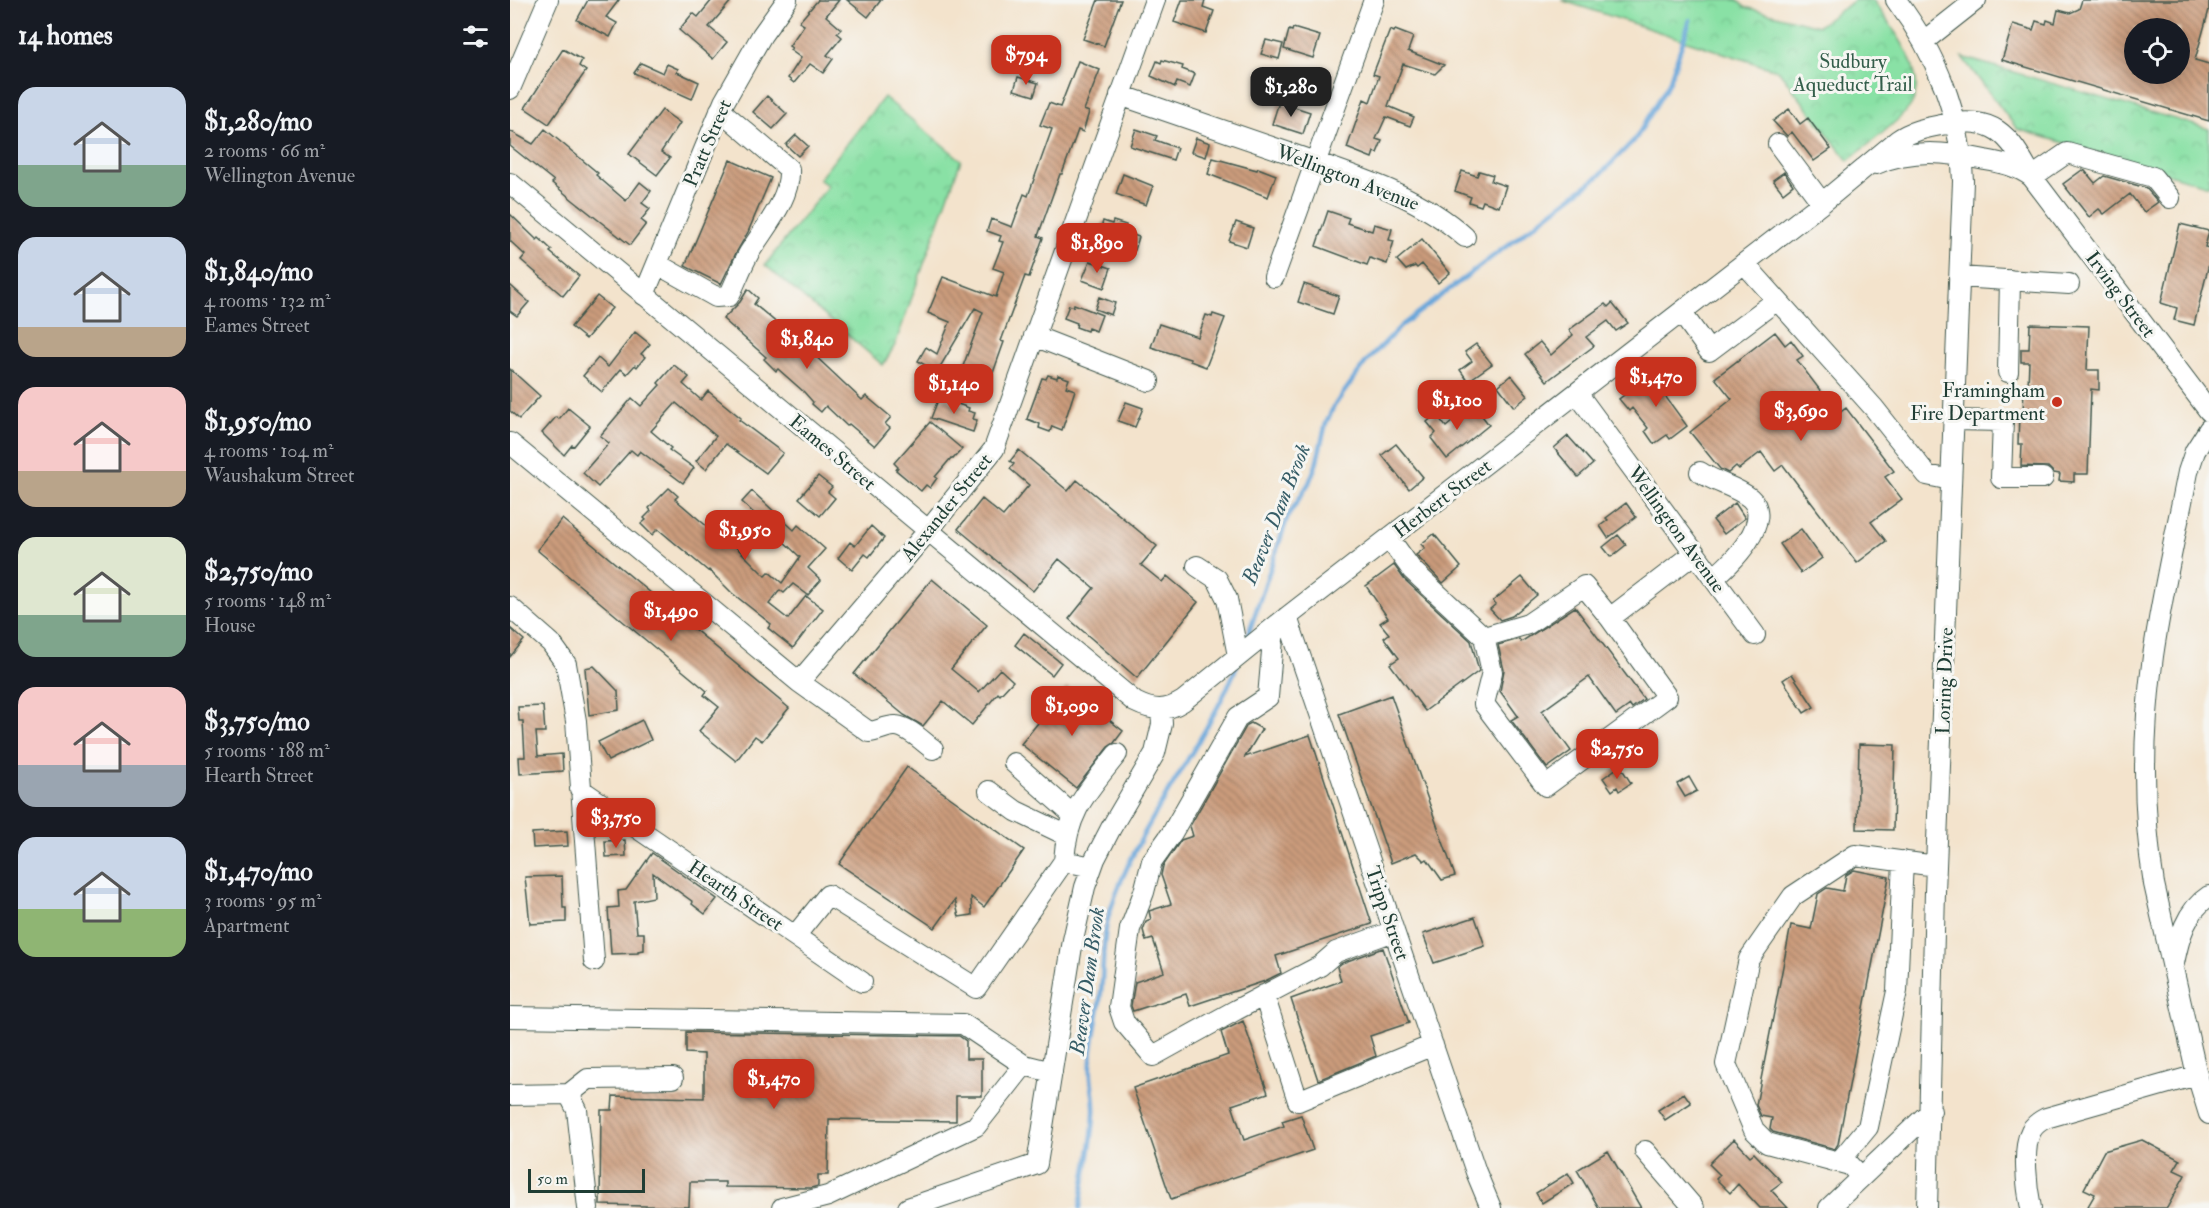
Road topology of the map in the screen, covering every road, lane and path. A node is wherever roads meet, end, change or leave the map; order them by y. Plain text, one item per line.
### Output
1 (548, 0) edge
2 (787, 0) edge
3 (1155, 0) edge
4 (1374, 0) edge
5 (1896, 0) edge
6 (1976, 0) edge
7 (1924, 41) junction
8 (510, 89) edge
9 (1120, 95) junction
10 (720, 110) junction
11 (1954, 123) junction
12 (1778, 144) dead end
13 (1961, 155) junction
14 (1315, 162) junction
15 (1863, 171) junction
16 (2032, 177) junction
17 (510, 183) edge
18 (2170, 198) dead end
19 (1822, 203) junction
20 (1466, 237) dead end
21 (1744, 263) junction
22 (657, 264) junction
23 (1274, 277) dead end
24 (1959, 277) junction
25 (2010, 280) junction
26 (2069, 284) dead end
27 (644, 295) junction
28 (1777, 300) junction
29 (1681, 312) junction
30 (1034, 336) junction
31 (2007, 372) dead end
32 (1149, 381) dead end
33 (1577, 393) junction
34 (2209, 411) edge
35 (1954, 420) junction
36 (2209, 429) edge
37 (510, 443) edge
38 (1700, 472) dead end
39 (2043, 478) dead end
40 (1951, 480) junction
41 (928, 531) junction
42 (1389, 538) junction
43 (1695, 553) junction
44 (1197, 566) dead end
45 (1713, 578) junction
46 (510, 607) edge
47 (1610, 618) junction
48 (1274, 627) junction
49 (1755, 635) dead end
50 (1484, 637) junction
51 (1238, 656) junction
52 (800, 682) junction
53 (1161, 710) junction
54 (933, 749) dead end
55 (1117, 754) dead end
56 (1014, 763) dead end
57 (580, 789) junction
58 (988, 791) dead end
59 (1073, 815) junction
60 (1066, 835) junction
61 (1064, 861) junction
62 (1903, 861) junction
63 (1936, 866) junction
64 (1092, 867) junction
65 (2209, 896) edge
66 (1394, 931) junction
67 (795, 936) junction
68 (594, 961) dead end
69 (2174, 978) junction
70 (862, 982) dead end
71 (1264, 995) junction
72 (510, 1017) edge
73 (1433, 1045) junction
74 (1024, 1065) junction
75 (1052, 1072) junction
76 (2197, 1074) junction
77 (673, 1078) dead end
78 (569, 1094) junction
79 (510, 1095) edge
80 (1931, 1111) junction
81 (2209, 1114) edge
82 (1645, 1151) dead end
83 (1839, 1162) junction
84 (1861, 1177) junction
85 (588, 1208) edge
86 (782, 1208) edge
87 (908, 1208) edge
88 (1491, 1208) edge
89 (1694, 1208) edge
90 (1829, 1208) edge
91 (1927, 1208) edge
92 (2031, 1208) edge

1 - 8 street
2 - 10 street, Pratt Street
3 - 9 street, Alexander Street
4 - 14 street
5 - 7 street
6 - 7 street
7 - 11 street
9 - 14 street, Wellington Avenue
9 - 30 street, Alexander Street
10 - 22 street, Pratt Street
10 - 22 street
11 - 13 street
11 - 15 street, Herbert Street
11 - 16 street, Irving Street
12 - 19 street
13 - 15 street, Herbert Street
13 - 16 street, Irving Street
13 - 24 street, Loring Drive
14 - 20 street, Wellington Avenue
14 - 23 street
15 - 19 street, Herbert Street
16 - 18 street
16 - 34 street, Irving Street
17 - 27 street, Eames Street
19 - 21 street, Herbert Street
21 - 28 street
21 - 29 street, Herbert Street
22 - 27 street, Pratt Street
24 - 25 street
24 - 35 street, Loring Drive
25 - 26 street
25 - 31 street
27 - 41 street, Eames Street
28 - 29 street
28 - 40 street
29 - 33 street, Herbert Street
30 - 32 street
30 - 41 street, Alexander Street
33 - 42 street, Herbert Street
33 - 43 street, Wellington Avenue
35 - 39 street
35 - 40 street, Loring Drive
36 - 69 street
37 - 52 street
38 - 45 street
40 - 63 street, Loring Drive
41 - 52 street, Alexander Street
41 - 53 street, Eames Street
42 - 48 street, Herbert Street
42 - 50 street
43 - 45 street, Wellington Avenue
43 - 47 street
44 - 51 street
45 - 49 street, Wellington Avenue
46 - 57 street
47 - 50 street
47 - 50 street
48 - 51 street, Herbert Street
48 - 66 street, Tripp Street
48 - 71 street
51 - 53 street, Herbert Street
52 - 54 street
53 - 64 street
55 - 59 street
56 - 59 street
57 - 67 street, Hearth Street
57 - 68 street
58 - 60 street
59 - 60 street
60 - 61 street
61 - 64 street
61 - 67 street
62 - 63 street
62 - 83 street
62 - 83 street
63 - 80 street, Loring Drive
64 - 75 street
65 - 69 street
66 - 71 street
66 - 73 street, Tripp Street
67 - 70 street, Hearth Street
69 - 76 street
71 - 73 street
72 - 74 street
73 - 88 street, Tripp Street
74 - 75 street
74 - 86 street
75 - 87 street
76 - 81 street
76 - 92 street
77 - 78 street
78 - 79 street
78 - 85 street
80 - 84 street
80 - 91 street, Loring Drive
82 - 89 street
83 - 84 street
84 - 90 street

